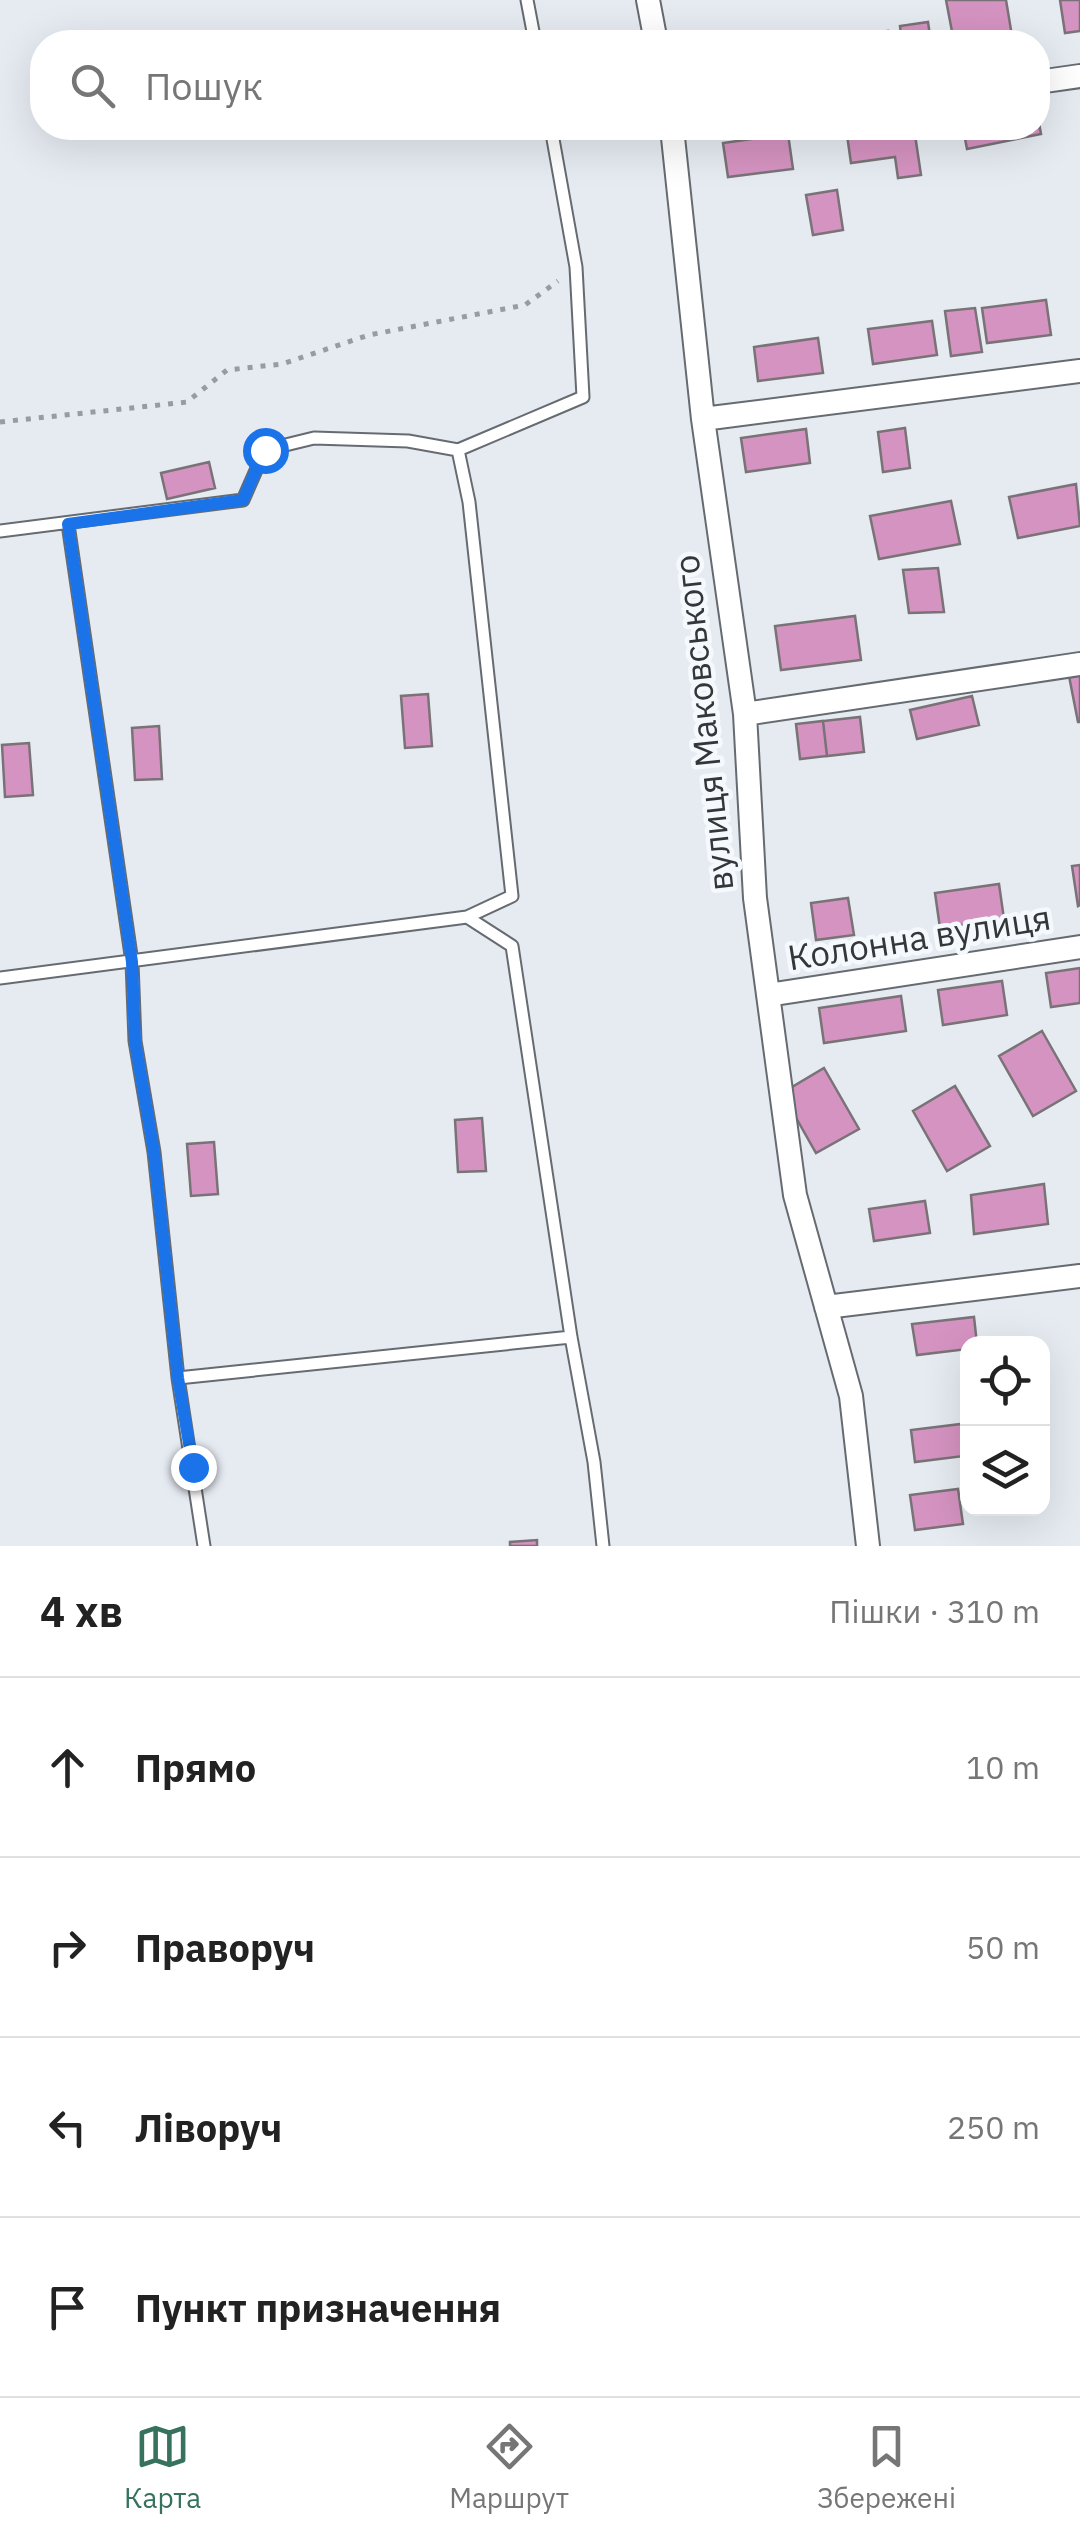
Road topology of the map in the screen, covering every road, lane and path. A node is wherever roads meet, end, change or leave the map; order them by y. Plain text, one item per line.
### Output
1 (527, 0) edge
2 (648, 0) edge
3 (533, 30) edge
4 (654, 30) edge
5 (1080, 76) edge
6 (1050, 80) edge
7 (553, 140) edge
8 (673, 140) edge
9 (576, 267) junction
10 (1080, 371) edge
11 (703, 419) junction
12 (0, 422) edge
13 (458, 450) junction
14 (68, 524) junction
15 (0, 532) edge
16 (1080, 664) edge
17 (745, 714) junction
18 (467, 917) junction
19 (1080, 947) edge
20 (132, 962) junction
21 (0, 978) edge
22 (768, 995) junction
23 (1080, 1276) edge
24 (826, 1307) junction
25 (571, 1337) junction
26 (178, 1378) junction
27 (204, 1546) edge
28 (603, 1546) edge
29 (868, 1546) edge

1 - 3 lane
2 - 4 street
5 - 6 street
7 - 9 lane
8 - 11 street, вулиця Маковського
9 - 12 path
9 - 13 lane
10 - 11 street
11 - 17 street, вулиця Маковського
13 - 14 lane
13 - 18 lane
14 - 15 lane
14 - 20 lane
16 - 17 street
17 - 22 street, вулиця Маковського
18 - 20 lane
18 - 25 lane
19 - 22 street, Колонна вулиця
20 - 21 lane
20 - 26 lane
22 - 24 street, вулиця Маковського
23 - 24 street
24 - 29 street, вулиця Маковського
25 - 26 lane
25 - 28 lane
26 - 27 lane

